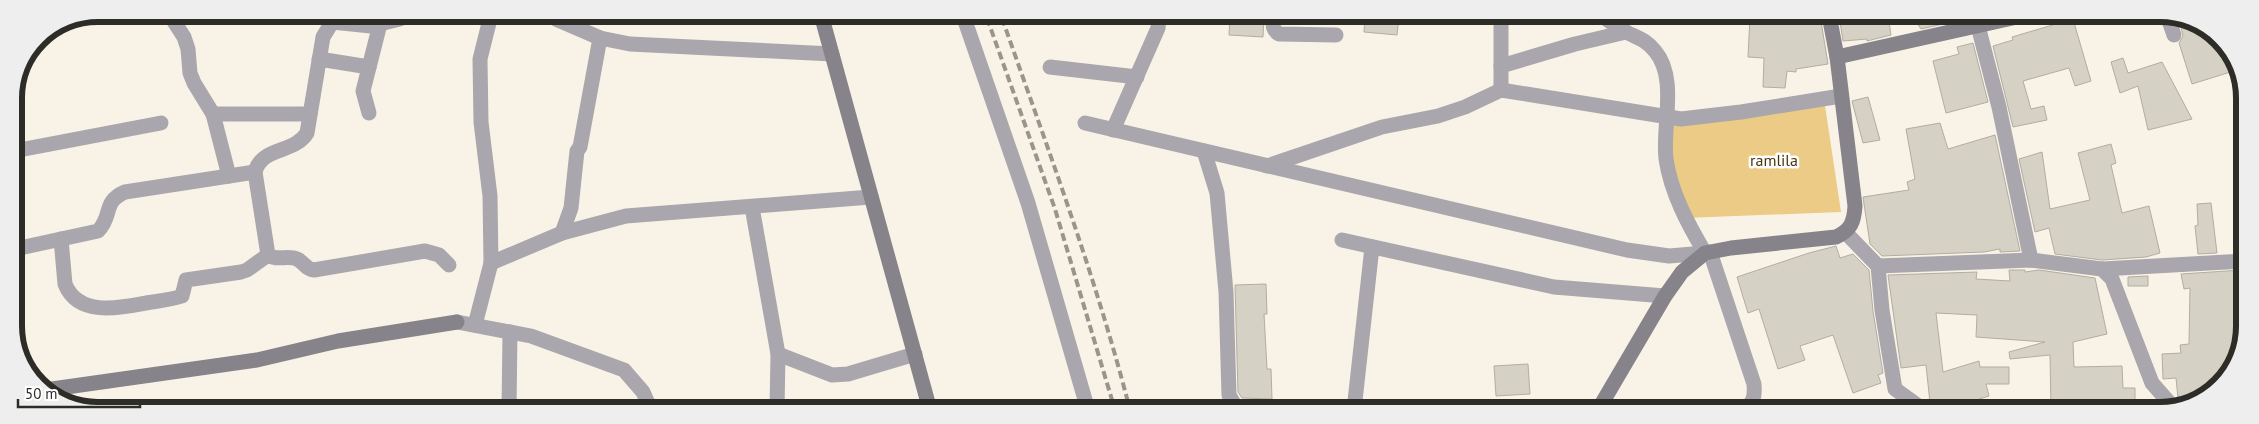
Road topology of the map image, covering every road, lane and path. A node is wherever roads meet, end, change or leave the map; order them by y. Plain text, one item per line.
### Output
1 (174, 22) edge
2 (332, 22) edge
3 (339, 22) edge
4 (388, 22) edge
5 (489, 22) edge
6 (563, 22) edge
7 (823, 22) edge
8 (965, 22) edge
9 (1159, 22) edge
10 (1273, 22) edge
11 (1501, 22) edge
12 (1611, 22) edge
13 (1830, 22) edge
14 (1995, 22) edge
15 (2170, 23) edge
16 (380, 24) junction
17 (1978, 26) junction
18 (1626, 32) junction
19 (1336, 35) dead end
20 (2174, 35) dead end
21 (600, 38) junction
22 (832, 54) junction
23 (1838, 57) junction
24 (319, 59) junction
25 (1501, 66) junction
26 (369, 67) junction
27 (1050, 67) dead end
28 (1137, 77) junction
29 (1501, 90) junction
30 (1842, 96) junction
31 (369, 113) dead end
32 (213, 114) junction
33 (310, 114) junction
34 (1668, 117) junction
35 (161, 123) dead end
36 (1085, 123) dead end
37 (1113, 130) junction
38 (23, 149) edge
39 (1204, 151) junction
40 (1267, 166) junction
41 (255, 172) junction
42 (228, 176) junction
43 (871, 197) junction
44 (752, 207) junction
45 (562, 233) junction
46 (1846, 233) junction
47 (61, 239) junction
48 (1342, 240) dead end
49 (23, 247) edge
50 (1372, 247) junction
51 (1707, 252) junction
52 (268, 255) junction
53 (2031, 260) junction
54 (2236, 261) edge
55 (491, 263) junction
56 (449, 265) dead end
57 (1878, 266) junction
58 (2102, 268) junction
59 (1665, 296) junction
60 (475, 326) junction
61 (510, 332) junction
62 (778, 354) junction
63 (915, 354) junction
64 (55, 389) edge
65 (2168, 401) edge
66 (509, 402) edge
67 (647, 402) edge
68 (778, 402) edge
69 (928, 402) edge
70 (1086, 402) edge
71 (1233, 402) edge
72 (1355, 402) edge
73 (1603, 402) edge
74 (1752, 402) edge
75 (1913, 402) edge

1 - 32 street
2 - 24 street
3 - 16 street
4 - 16 street
5 - 55 street
6 - 21 street
7 - 22 street
8 - 70 street
9 - 28 street
10 - 19 street
11 - 25 street
12 - 18 street
13 - 23 street
14 - 17 street
15 - 20 street
16 - 26 street
17 - 23 street
17 - 53 street
18 - 25 street
18 - 34 street
21 - 22 street
21 - 45 street
22 - 43 street
23 - 30 street
24 - 26 street
24 - 33 street
25 - 29 street
26 - 31 street
27 - 28 street
28 - 37 street
29 - 34 street
29 - 40 street
30 - 34 street
30 - 46 street
32 - 33 street
32 - 42 street
33 - 41 street
34 - 51 street
35 - 38 street
36 - 37 street
37 - 39 street
39 - 40 street
39 - 71 street
40 - 51 street
41 - 42 street
41 - 52 street
42 - 47 street
43 - 44 street
43 - 63 street
44 - 45 street
44 - 62 street
45 - 55 street
46 - 51 street
46 - 57 street
47 - 49 street
47 - 52 street
48 - 50 street
50 - 59 street
50 - 72 street
51 - 59 street
51 - 74 street
52 - 56 street
53 - 57 street
53 - 58 street
54 - 58 street
55 - 60 street
57 - 75 street
58 - 65 street
59 - 73 street
60 - 61 street
60 - 64 street
61 - 66 street
61 - 67 street
62 - 63 street
62 - 68 street
63 - 69 street

